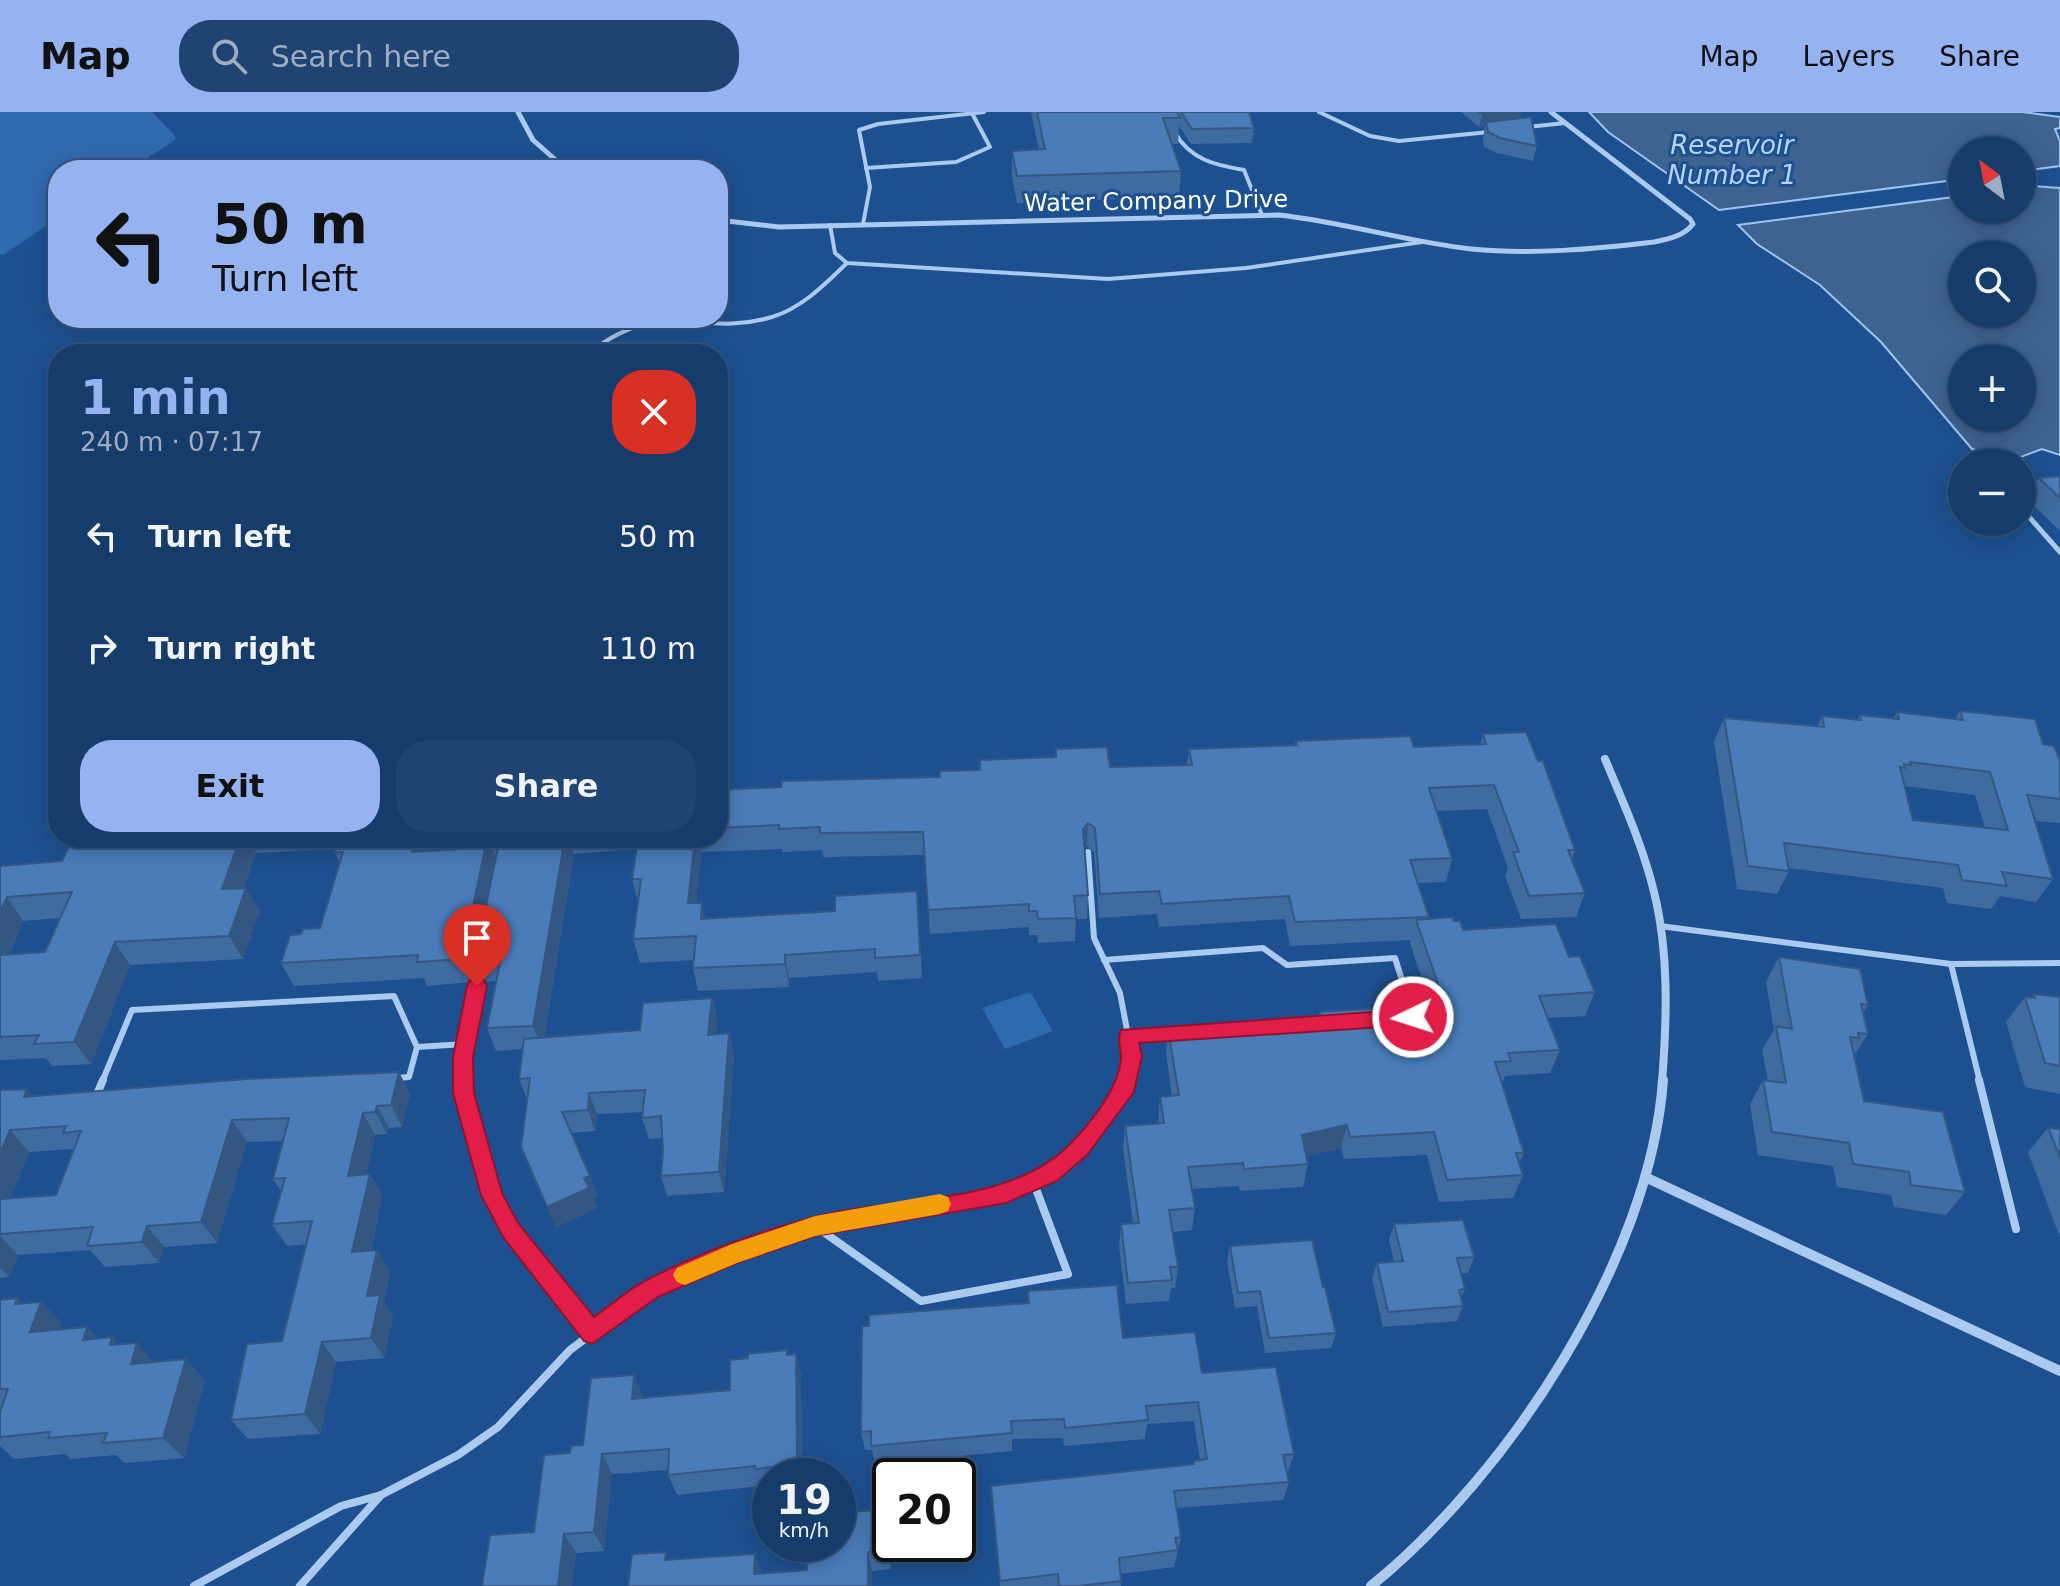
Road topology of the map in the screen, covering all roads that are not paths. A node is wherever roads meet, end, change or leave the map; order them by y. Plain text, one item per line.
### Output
1 (518, 112) edge
2 (984, 112) edge
3 (1319, 112) edge
4 (1551, 112) edge
5 (973, 115) junction
6 (1565, 123) junction
7 (1171, 124) edge
8 (1523, 128) edge
9 (1495, 131) edge
10 (556, 160) edge
11 (866, 168) junction
12 (1262, 215) junction
13 (728, 221) edge
14 (863, 224) junction
15 (830, 225) junction
16 (1429, 241) junction
17 (847, 263) junction
18 (728, 320) edge
19 (621, 328) edge
20 (601, 344) edge
21 (2036, 525) edge
22 (2060, 552) edge
23 (1605, 759) dead end
24 (1088, 852) edge
25 (1660, 926) junction
26 (2060, 955) edge
27 (483, 957) edge
28 (1104, 960) junction
29 (1951, 964) junction
30 (2056, 964) edge
31 (1397, 1018) edge
32 (1191, 1032) edge
33 (1128, 1036) junction
34 (465, 1044) junction
35 (417, 1047) junction
36 (394, 1078) edge
37 (113, 1093) edge
38 (1645, 1177) junction
39 (1033, 1181) junction
40 (815, 1226) junction
41 (2016, 1229) dead end
42 (592, 1333) junction
43 (2060, 1371) edge
44 (381, 1495) junction
45 (194, 1586) edge
46 (300, 1586) edge
47 (1371, 1586) edge

1 - 10 street
2 - 5 lane
3 - 9 lane
4 - 6 street, Water Company Drive
5 - 11 lane
5 - 11 lane
6 - 8 lane
6 - 16 street, Water Company Drive
7 - 12 lane
11 - 14 lane
12 - 14 street, Water Company Drive
12 - 16 street, Water Company Drive
13 - 15 street, Water Company Drive
14 - 15 street, Water Company Drive
15 - 17 lane
16 - 17 lane
17 - 18 lane
19 - 20 lane
21 - 22 lane
23 - 25 street
24 - 28 lane
25 - 29 lane
25 - 38 street
26 - 30 lane
27 - 34 lane
28 - 31 lane
28 - 33 lane
29 - 30 lane
29 - 41 lane
32 - 33 lane
33 - 39 lane
34 - 35 lane
34 - 42 lane
35 - 36 lane
35 - 37 lane
38 - 43 street
38 - 47 street
39 - 40 lane
39 - 40 lane
40 - 42 lane
42 - 44 lane
44 - 45 lane
44 - 46 lane

